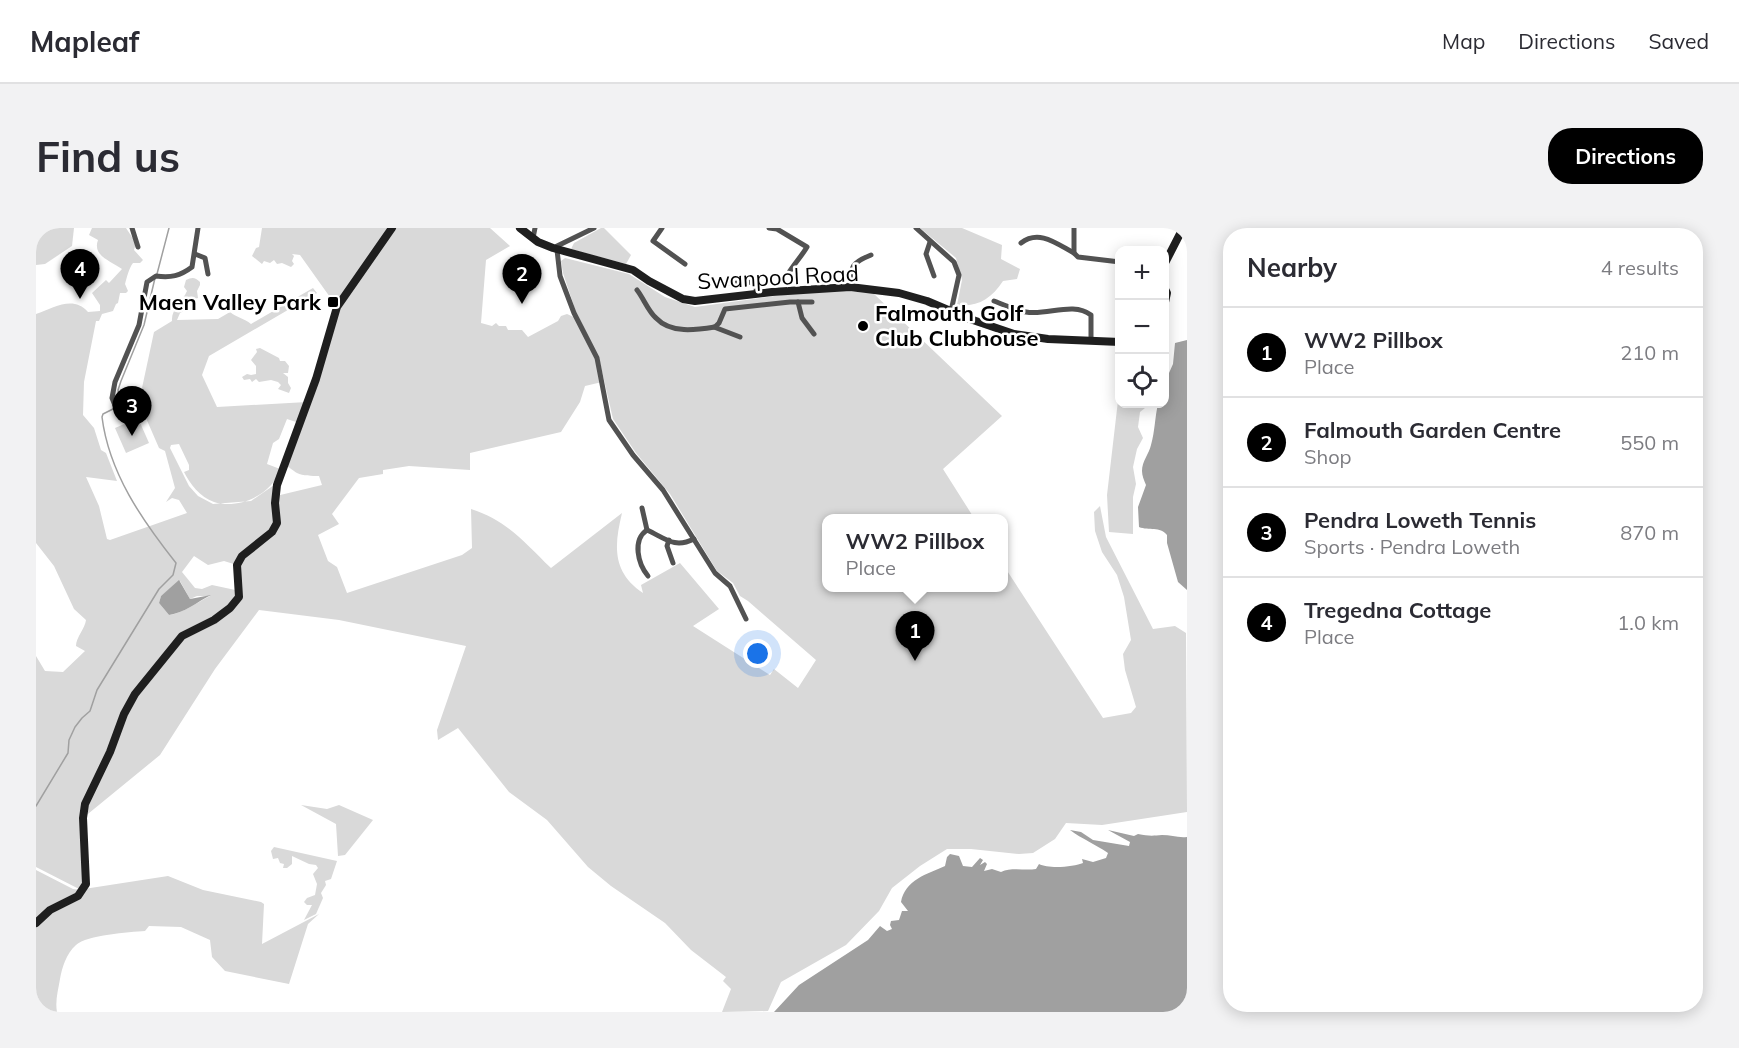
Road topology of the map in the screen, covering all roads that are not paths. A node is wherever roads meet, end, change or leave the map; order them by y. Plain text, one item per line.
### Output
1 (132, 228) edge
2 (198, 228) edge
3 (392, 228) edge
4 (520, 228) edge
5 (535, 228) edge
6 (594, 228) edge
7 (662, 228) edge
8 (769, 228) edge
9 (916, 228) edge
10 (1074, 228) edge
11 (1183, 228) edge
12 (533, 238) junction
13 (930, 242) junction
14 (1021, 243) dead end
15 (138, 247) dead end
16 (555, 249) junction
17 (1074, 253) junction
18 (195, 254) junction
19 (871, 255) dead end
20 (1169, 255) edge
21 (1115, 262) edge
22 (685, 264) dead end
23 (208, 274) dead end
24 (788, 274) dead end
25 (934, 276) dead end
26 (722, 284) dead end
27 (850, 287) junction
28 (637, 290) dead end
29 (758, 294) junction
30 (994, 301) dead end
31 (798, 302) junction
32 (812, 302) dead end
33 (951, 311) junction
34 (714, 327) junction
35 (814, 334) dead end
36 (740, 337) dead end
37 (1090, 341) junction
38 (1115, 342) edge
39 (117, 410) dead end
40 (642, 508) dead end
41 (647, 530) junction
42 (694, 539) junction
43 (669, 540) junction
44 (673, 563) dead end
45 (648, 576) dead end
46 (746, 619) dead end
47 (36, 923) edge

1 - 15 street
2 - 18 street
3 - 47 street
4 - 12 street, Swanpool Road
5 - 12 street
6 - 16 street
7 - 22 street
8 - 24 street
9 - 13 street
10 - 17 street
11 - 20 street
12 - 16 street, Swanpool Road
13 - 25 street
13 - 33 street
14 - 17 street
16 - 29 street, Swanpool Road
16 - 42 street
17 - 21 street
18 - 23 street
18 - 39 street
19 - 27 street
26 - 29 street
27 - 29 street, Swanpool Road
27 - 33 street, Swanpool Road
28 - 34 street
30 - 37 street
31 - 32 street
31 - 34 street
31 - 35 street
33 - 37 street, Swanpool Road
34 - 36 street
37 - 38 street, Swanpool Road
40 - 41 street
41 - 43 street
41 - 45 street
42 - 43 street
42 - 46 street
43 - 44 street

